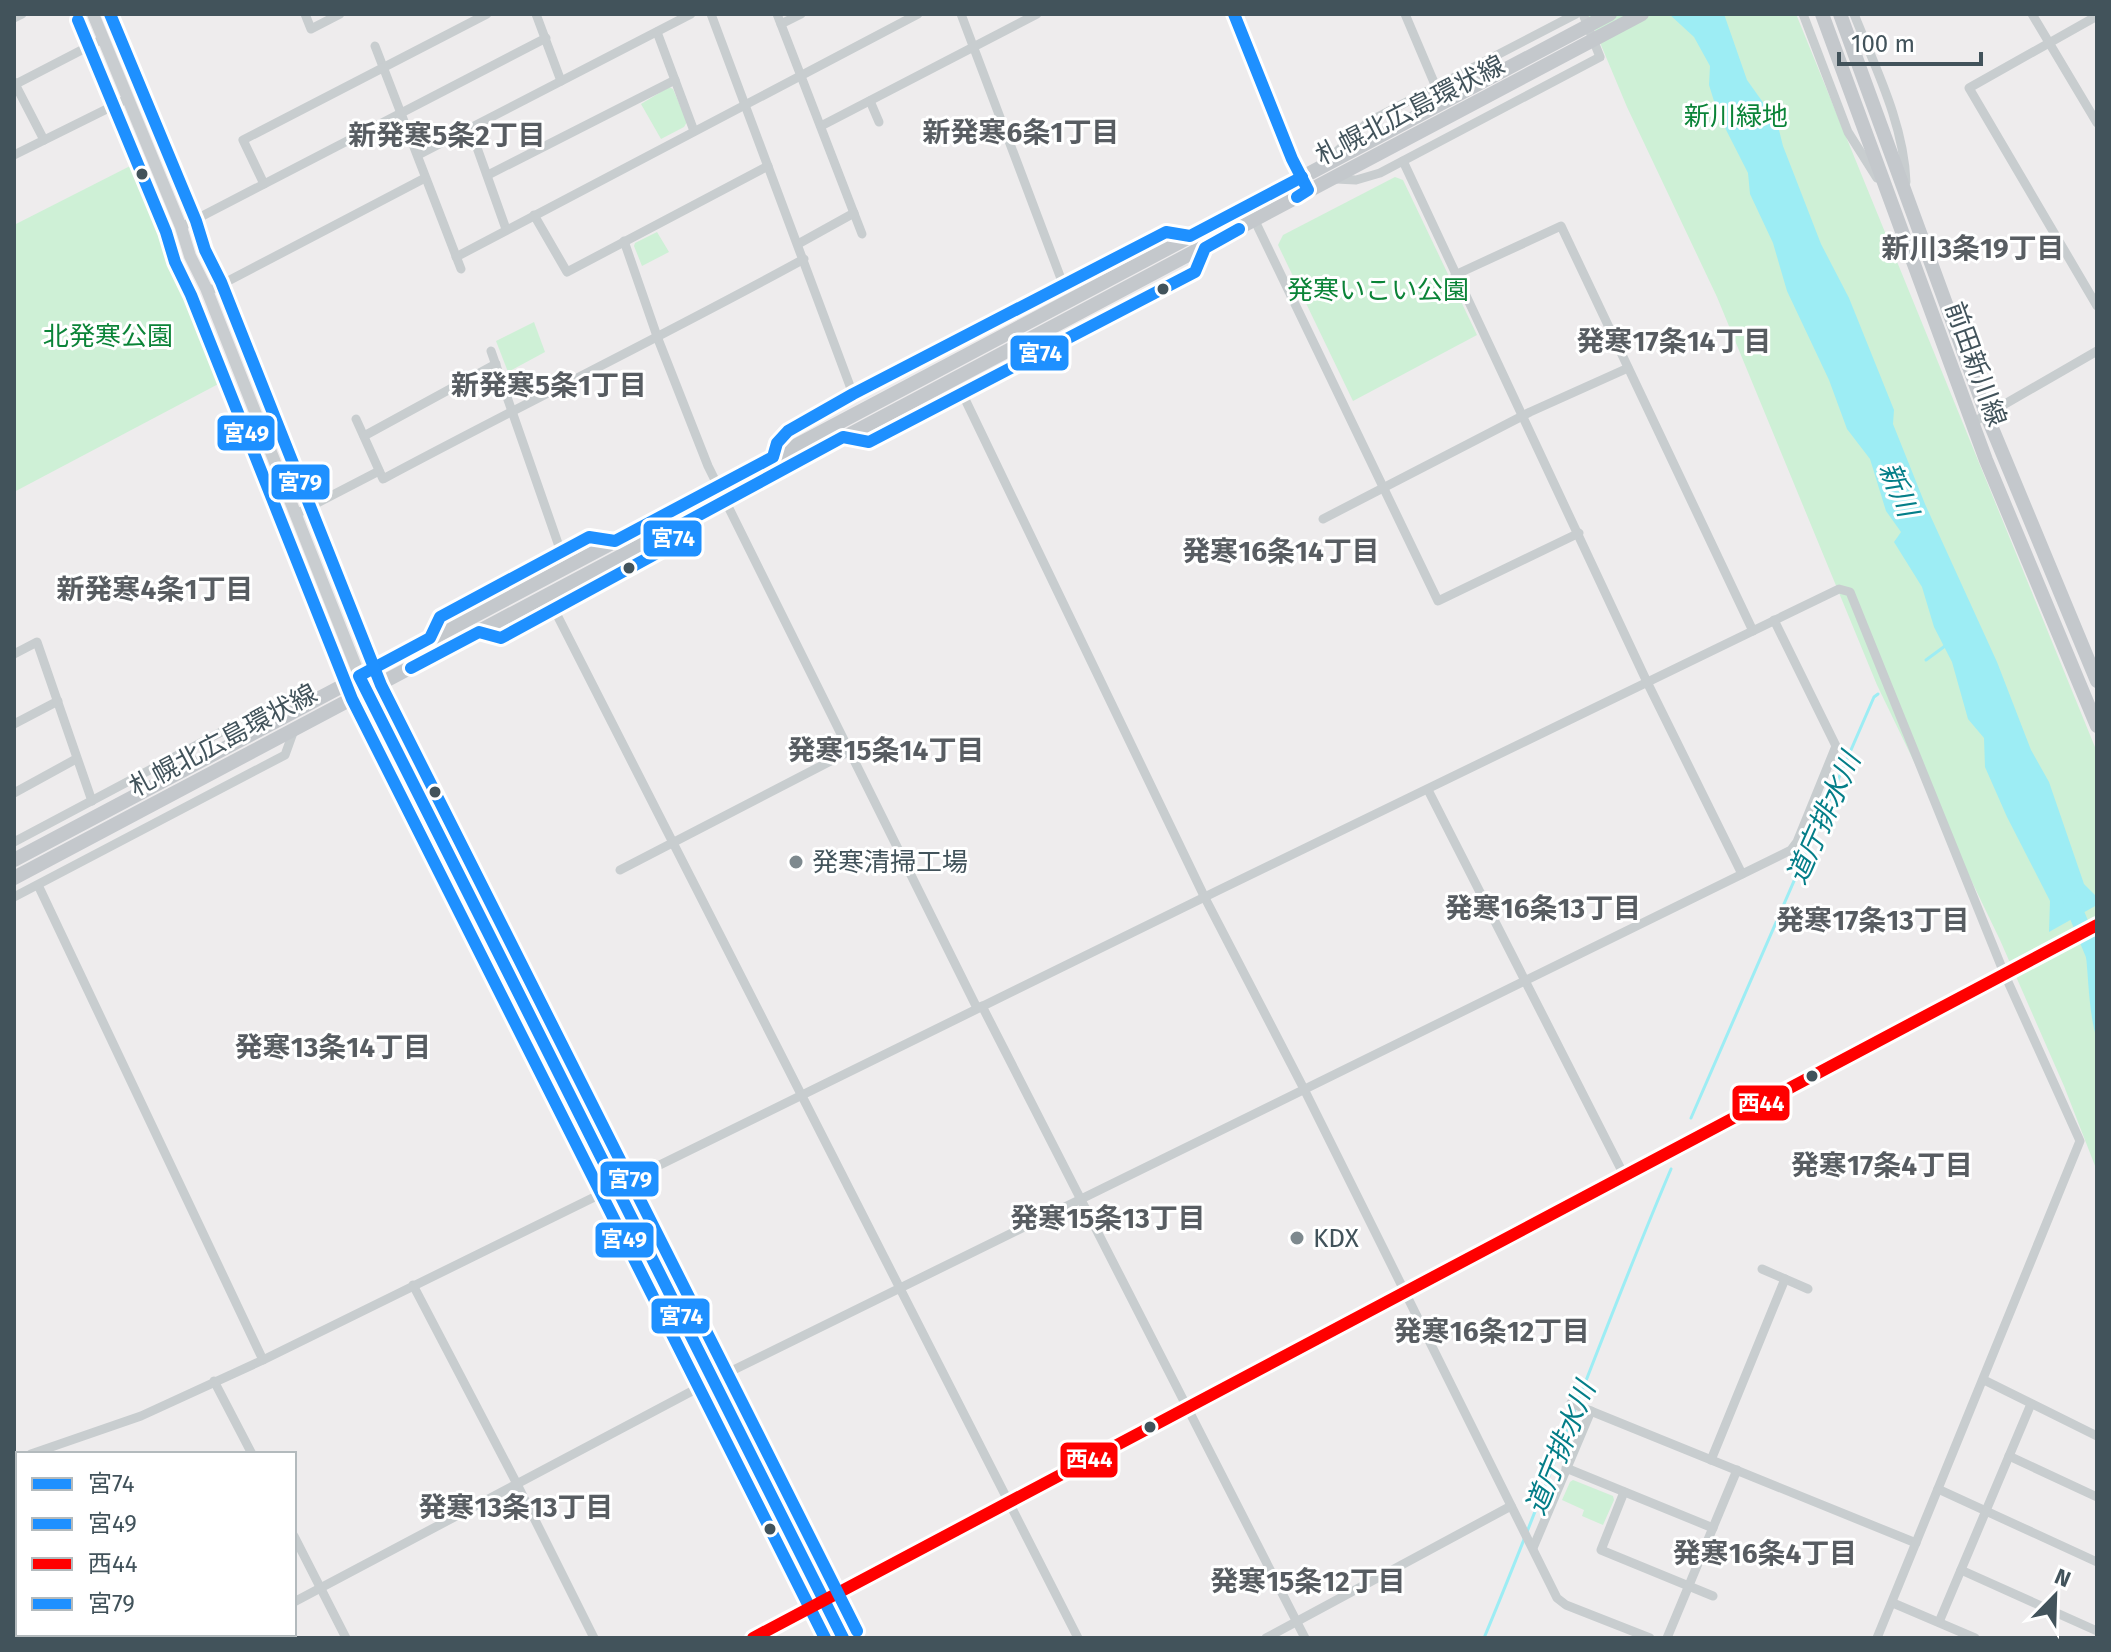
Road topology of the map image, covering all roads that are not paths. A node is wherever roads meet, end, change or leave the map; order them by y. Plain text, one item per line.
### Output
1 (22, 14) edge
2 (93, 14) edge
3 (305, 14) edge
4 (340, 14) edge
5 (487, 14) edge
6 (536, 14) edge
7 (691, 14) edge
8 (711, 14) edge
9 (801, 14) edge
10 (918, 14) edge
11 (961, 14) edge
12 (1037, 14) edge
13 (1234, 14) edge
14 (1405, 14) edge
15 (1576, 14) edge
16 (1583, 14) edge
17 (1610, 14) edge
18 (1642, 14) edge
19 (1803, 14) edge
20 (1822, 14) edge
21 (1840, 14) edge
22 (1854, 14) edge
23 (2032, 14) edge
24 (2097, 16) edge
25 (14, 18) edge
26 (779, 19) edge
27 (657, 32) junction
28 (546, 38) junction
29 (103, 39) junction
30 (2049, 43) junction
31 (375, 46) dead end
32 (974, 47) junction
33 (384, 69) junction
34 (801, 76) junction
35 (675, 80) junction
36 (561, 81) junction
37 (14, 84) edge
38 (1436, 87) junction
39 (127, 99) junction
40 (870, 101) junction
41 (746, 105) junction
42 (2093, 106) edge
43 (401, 113) junction
44 (879, 122) dead end
45 (2097, 123) edge
46 (821, 126) junction
47 (470, 128) junction
48 (694, 131) junction
49 (44, 140) junction
50 (14, 155) edge
51 (418, 155) junction
52 (1403, 161) junction
53 (768, 166) junction
54 (1324, 173) junction
55 (488, 175) junction
56 (425, 178) junction
57 (264, 184) junction
58 (1305, 184) junction
59 (1888, 194) junction
60 (1906, 194) junction
61 (854, 213) junction
62 (534, 215) junction
63 (1255, 221) junction
64 (181, 227) junction
65 (506, 229) junction
66 (862, 234) dead end
67 (1190, 236) junction
68 (624, 241) junction
69 (798, 244) junction
70 (1205, 248) junction
71 (456, 257) junction
72 (804, 259) junction
73 (461, 269) dead end
74 (1455, 275) junction
75 (1063, 284) junction
76 (207, 292) junction
77 (2097, 306) edge
78 (658, 339) junction
79 (491, 351) dead end
80 (2097, 351) edge
81 (496, 364) junction
82 (1628, 368) junction
83 (853, 394) junction
84 (963, 395) junction
85 (511, 411) junction
86 (1523, 416) junction
87 (1987, 416) junction
88 (356, 419) dead end
89 (1972, 423) junction
90 (364, 436) junction
91 (843, 437) junction
92 (773, 457) junction
93 (379, 471) junction
94 (718, 486) junction
95 (1384, 487) junction
96 (726, 500) junction
97 (296, 514) junction
98 (1323, 519) dead end
99 (677, 527) junction
100 (1579, 533) junction
101 (615, 541) junction
102 (561, 552) junction
103 (555, 611) junction
104 (1774, 620) junction
105 (1753, 631) junction
106 (479, 632) junction
107 (430, 638) junction
108 (14, 654) edge
109 (2096, 675) edge
110 (359, 676) junction
111 (1647, 682) junction
112 (366, 692) junction
113 (58, 701) junction
114 (14, 724) edge
115 (2097, 726) edge
116 (294, 730) junction
117 (256, 731) junction
118 (850, 751) junction
119 (76, 759) junction
120 (1428, 790) junction
121 (14, 793) edge
122 (92, 801) junction
123 (14, 842) edge
124 (672, 843) junction
125 (14, 860) edge
126 (620, 870) dead end
127 (1742, 874) junction
128 (14, 878) edge
129 (38, 885) junction
130 (14, 897) edge
131 (1205, 898) junction
132 (2097, 925) edge
133 (2004, 973) junction
134 (1527, 980) junction
135 (980, 1007) junction
136 (1304, 1089) junction
137 (801, 1095) junction
138 (1624, 1175) junction
139 (614, 1187) junction
140 (1081, 1199) junction
141 (1762, 1269) dead end
142 (1785, 1279) junction
143 (413, 1285) junction
144 (900, 1288) junction
145 (1808, 1289) dead end
146 (1405, 1291) junction
147 (263, 1360) junction
148 (713, 1380) junction
149 (1984, 1380) junction
150 (214, 1381) junction
151 (1571, 1403) dead end
152 (2031, 1404) junction
153 (1189, 1407) junction
154 (1589, 1410) junction
155 (2097, 1436) edge
156 (37, 1452) edge
157 (251, 1452) edge
158 (2009, 1456) junction
159 (1711, 1460) junction
160 (1566, 1468) junction
161 (1737, 1470) junction
162 (517, 1484) junction
163 (1938, 1489) junction
164 (1624, 1492) junction
165 (2097, 1497) edge
166 (1008, 1503) junction
167 (1511, 1506) junction
168 (1986, 1511) junction
169 (1713, 1528) junction
170 (296, 1540) edge
171 (1916, 1543) junction
172 (1531, 1546) junction
173 (2097, 1562) edge
174 (1961, 1570) junction
175 (1689, 1586) junction
176 (321, 1588) junction
177 (1713, 1596) dead end
178 (824, 1600) junction
179 (296, 1601) edge
180 (1893, 1603) junction
181 (1297, 1622) junction
182 (1939, 1622) junction
183 (2097, 1631) edge
184 (346, 1638) edge
185 (594, 1638) edge
186 (753, 1638) edge
187 (843, 1638) edge
188 (1078, 1638) edge
189 (1266, 1638) edge
190 (1305, 1638) edge
191 (1650, 1638) edge
192 (1667, 1638) edge
193 (1877, 1638) edge
194 (1975, 1638) edge

1 - 25 street
2 - 29 main road
3 - 4 street
5 - 33 street
6 - 28 street
7 - 27 street
8 - 41 street
9 - 26 street
10 - 34 street
11 - 32 street
12 - 32 street
13 - 58 main road
14 - 38 street
15 - 38 street
16 - 52 street
17 - 54 main road, 札幌北広島環状線
18 - 54 main road, 札幌北広島環状線
19 - 59 street
20 - 59 main road, 前田新川線
21 - 60 main road, 前田新川線
22 - 60 street
23 - 30 street
24 - 30 street
26 - 34 street
27 - 35 street
27 - 36 street
28 - 36 street
28 - 43 street
29 - 37 street
29 - 39 main road
30 - 42 street
30 - 77 street
31 - 33 street
32 - 40 street
32 - 75 street
33 - 43 street
33 - 57 street
34 - 41 street
34 - 46 street
35 - 48 street
35 - 55 street
36 - 47 street
37 - 49 street
38 - 54 street
39 - 49 street
39 - 64 main road
40 - 44 street
40 - 46 street
41 - 48 street
41 - 53 street
42 - 45 street
43 - 51 street
43 - 57 street
46 - 61 street
47 - 51 street
47 - 55 street
48 - 62 street
49 - 50 street
51 - 56 street
52 - 54 street
52 - 74 street
53 - 68 street
53 - 69 street
54 - 58 main road, 札幌北広島環状線
55 - 65 street
56 - 71 street
56 - 76 street
57 - 64 street
58 - 63 main road, 札幌北広島環状線
58 - 67 main road, 札幌北広島環状線
59 - 89 main road, 前田新川線
60 - 87 main road, 前田新川線
61 - 66 street
61 - 69 street
62 - 65 street
62 - 68 street
63 - 70 main road, 札幌北広島環状線
63 - 95 street
64 - 76 main road
65 - 71 street
67 - 75 street
67 - 92 main road, 札幌北広島環状線
68 - 78 street
69 - 72 street
70 - 84 street
70 - 91 main road, 札幌北広島環状線
71 - 73 street
72 - 78 street
72 - 83 street
74 - 82 street
74 - 86 street
75 - 83 street
76 - 97 main road
78 - 85 street
78 - 94 street
79 - 81 street
80 - 87 street
81 - 85 street
81 - 90 street
82 - 86 street
82 - 105 street
83 - 92 street
84 - 91 street
84 - 131 street
85 - 93 street
85 - 102 street
86 - 95 street
86 - 100 street
87 - 89 street
87 - 109 main road, 前田新川線
88 - 90 street
89 - 115 main road, 前田新川線
90 - 93 street
91 - 96 main road, 札幌北広島環状線
92 - 94 main road, 札幌北広島環状線
93 - 97 street
94 - 96 street
94 - 101 main road, 札幌北広島環状線
95 - 98 street
95 - 100 street
96 - 99 main road, 札幌北広島環状線
96 - 118 street
97 - 110 main road
99 - 103 street
99 - 106 main road, 札幌北広島環状線
100 - 111 street
101 - 102 street
101 - 107 main road, 札幌北広島環状線
102 - 107 street
103 - 106 street
103 - 124 street
104 - 105 street
104 - 127 street
104 - 133 street
105 - 111 street
106 - 112 main road, 札幌北広島環状線
107 - 110 main road, 札幌北広島環状線
108 - 113 street
110 - 112 main road
110 - 117 main road, 札幌北広島環状線
111 - 120 street
111 - 127 street
112 - 116 main road, 札幌北広島環状線
112 - 139 main road
113 - 114 street
113 - 119 street
116 - 128 main road, 札幌北広島環状線
116 - 129 street
117 - 122 street
117 - 125 main road, 札幌北広島環状線
118 - 124 street
118 - 135 street
119 - 121 street
119 - 122 street
120 - 131 street
120 - 134 street
122 - 123 street
124 - 126 street
124 - 137 street
127 - 134 street
129 - 130 street
129 - 147 street
131 - 135 street
131 - 136 street
132 - 133 main road
133 - 138 main road
133 - 149 street
134 - 136 street
134 - 138 street
135 - 137 street
135 - 140 street
136 - 140 street
136 - 146 street
137 - 139 street
137 - 144 street
138 - 146 main road
139 - 143 street
139 - 148 main road
140 - 144 street
140 - 153 street
141 - 142 street
142 - 145 street
142 - 159 street
143 - 147 street
143 - 162 street
144 - 148 street
144 - 166 street
146 - 153 main road
146 - 167 street
147 - 150 street
148 - 162 street
148 - 178 main road
149 - 152 street
149 - 163 street
150 - 156 street
150 - 157 street
151 - 154 street
152 - 155 street
152 - 158 street
153 - 166 main road
153 - 181 street
154 - 159 street
154 - 160 street
158 - 165 street
158 - 168 street
159 - 161 street
160 - 164 street
160 - 172 street
161 - 169 street
161 - 171 street
162 - 176 street
162 - 185 street
163 - 168 street
163 - 171 street
164 - 169 street
164 - 175 street
166 - 178 main road
166 - 188 street
167 - 172 street
167 - 181 street
168 - 173 street
168 - 174 street
169 - 175 street
170 - 176 street
171 - 180 street
172 - 191 street
174 - 182 street
174 - 183 street
175 - 177 street
175 - 192 street
176 - 179 street
176 - 184 street
178 - 186 main road
178 - 187 main road
180 - 182 street
180 - 193 street
181 - 189 street
181 - 190 street
182 - 194 street

